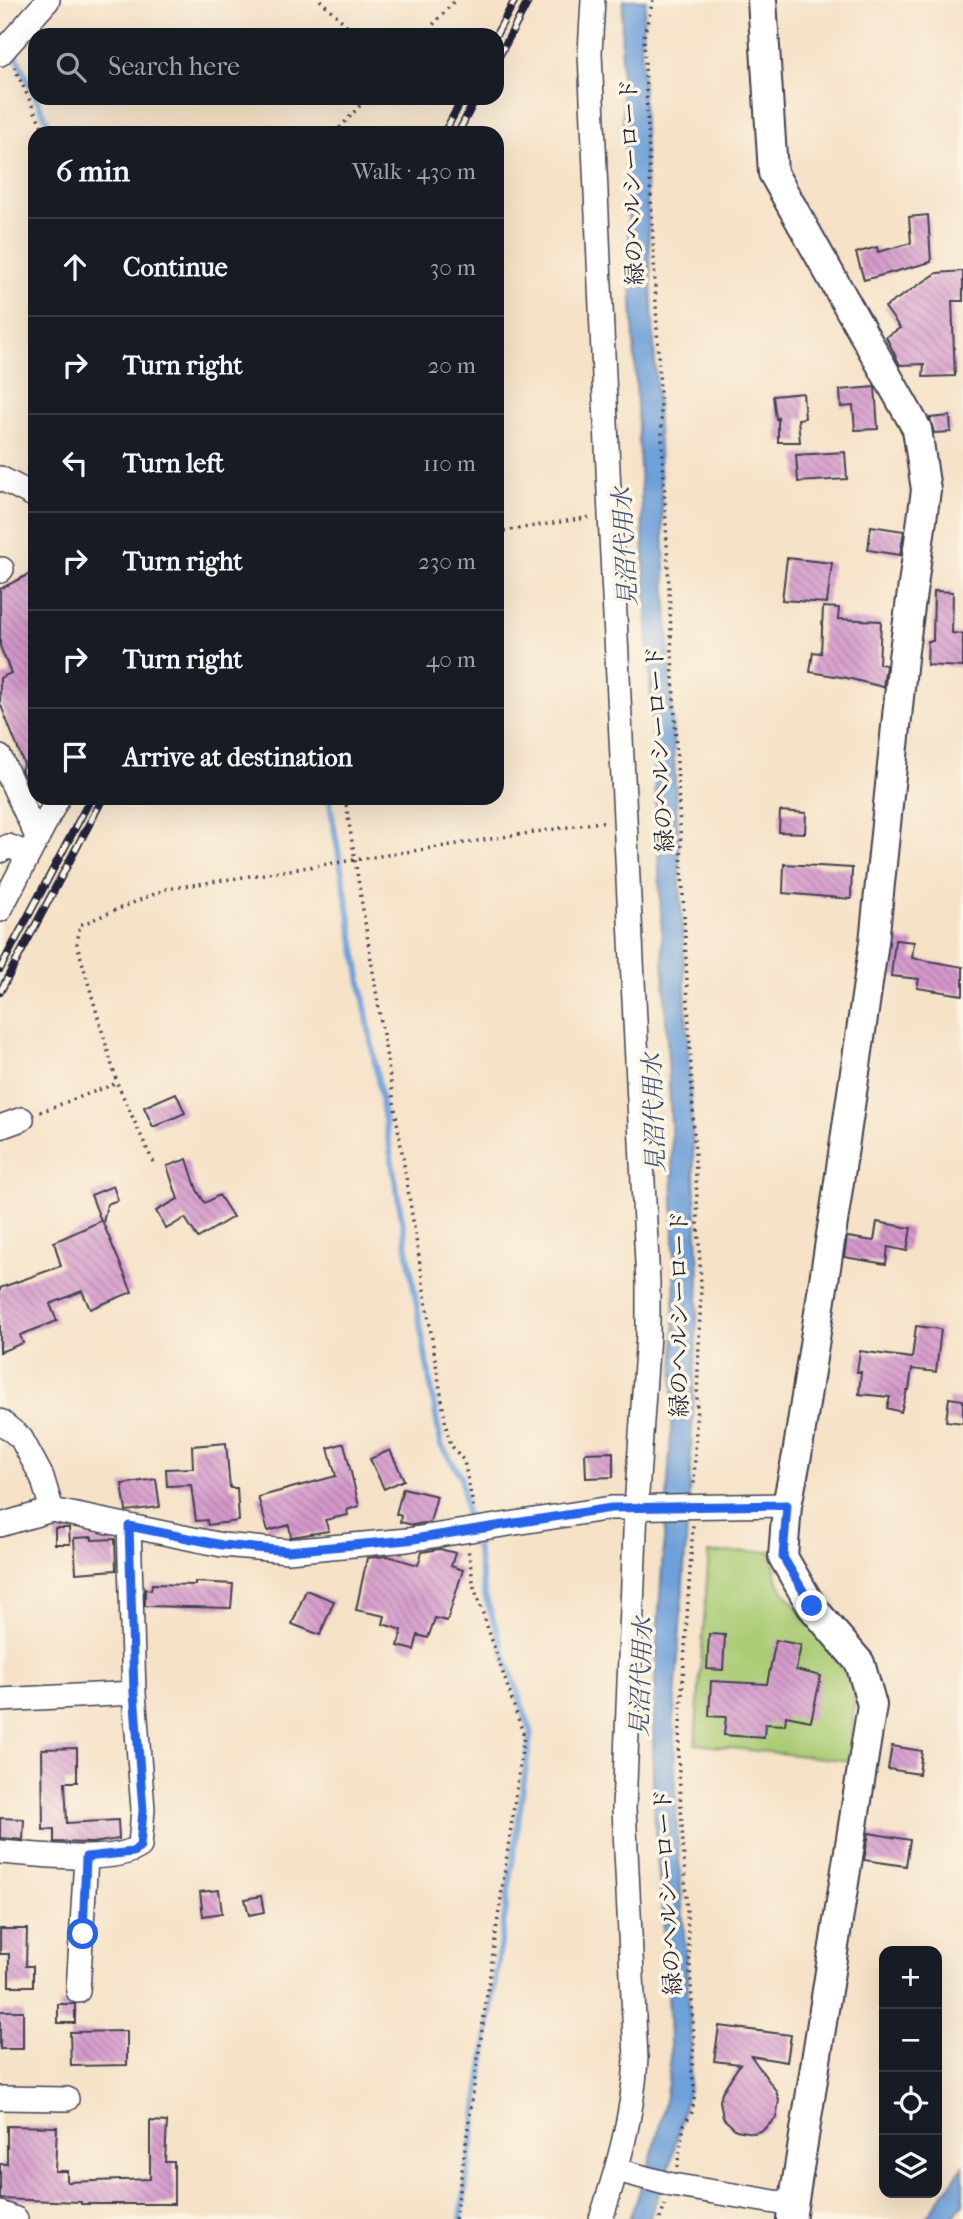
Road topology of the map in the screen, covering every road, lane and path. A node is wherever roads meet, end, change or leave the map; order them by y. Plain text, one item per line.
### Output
1 (48, 0) edge
2 (320, 0) edge
3 (455, 0) edge
4 (593, 0) edge
5 (653, 0) edge
6 (762, 0) edge
7 (350, 28) edge
8 (430, 28) edge
9 (3, 52) edge
10 (28, 100) edge
11 (30, 105) edge
12 (361, 105) edge
13 (41, 126) edge
14 (341, 126) edge
15 (0, 478) edge
16 (28, 492) edge
17 (610, 515) junction
18 (504, 531) edge
19 (0, 757) edge
20 (54, 805) edge
21 (346, 805) edge
22 (626, 818) junction
23 (32, 845) junction
24 (0, 851) edge
25 (354, 858) junction
26 (0, 910) edge
27 (117, 1083) junction
28 (11, 1123) edge
29 (153, 1162) dead end
30 (0, 1421) edge
31 (787, 1505) junction
32 (647, 1507) junction
33 (692, 1507) junction
34 (52, 1510) junction
35 (0, 1525) edge
36 (129, 1526) junction
37 (471, 1530) junction
38 (134, 1693) junction
39 (0, 1700) edge
40 (0, 1852) edge
41 (86, 1857) junction
42 (78, 1991) dead end
43 (0, 2098) edge
44 (67, 2099) dead end
45 (627, 2172) junction
46 (671, 2179) junction
47 (792, 2212) edge
48 (0, 2213) edge
49 (16, 2219) edge
50 (455, 2219) edge
51 (601, 2219) edge

1 - 9 street
2 - 7 path
3 - 8 path
4 - 17 street
5 - 33 path, 緑のヘルシーロード
6 - 31 street
9 - 10 path
11 - 13 path
12 - 14 path
15 - 16 street
17 - 18 path
17 - 22 street
19 - 23 street
20 - 23 street
21 - 25 path
22 - 25 path
22 - 32 street
23 - 24 street
23 - 26 street
25 - 27 path
25 - 37 path
27 - 28 path
27 - 29 path
30 - 34 street
31 - 33 street
31 - 47 street
32 - 33 street
32 - 37 street
32 - 45 street
33 - 46 path, 緑のヘルシーロード
34 - 35 street
34 - 36 street
36 - 37 street
36 - 38 street
37 - 50 path
38 - 39 street
38 - 41 street
40 - 41 street
41 - 42 street
43 - 44 street
45 - 46 street
45 - 51 street
46 - 47 street
48 - 49 street

